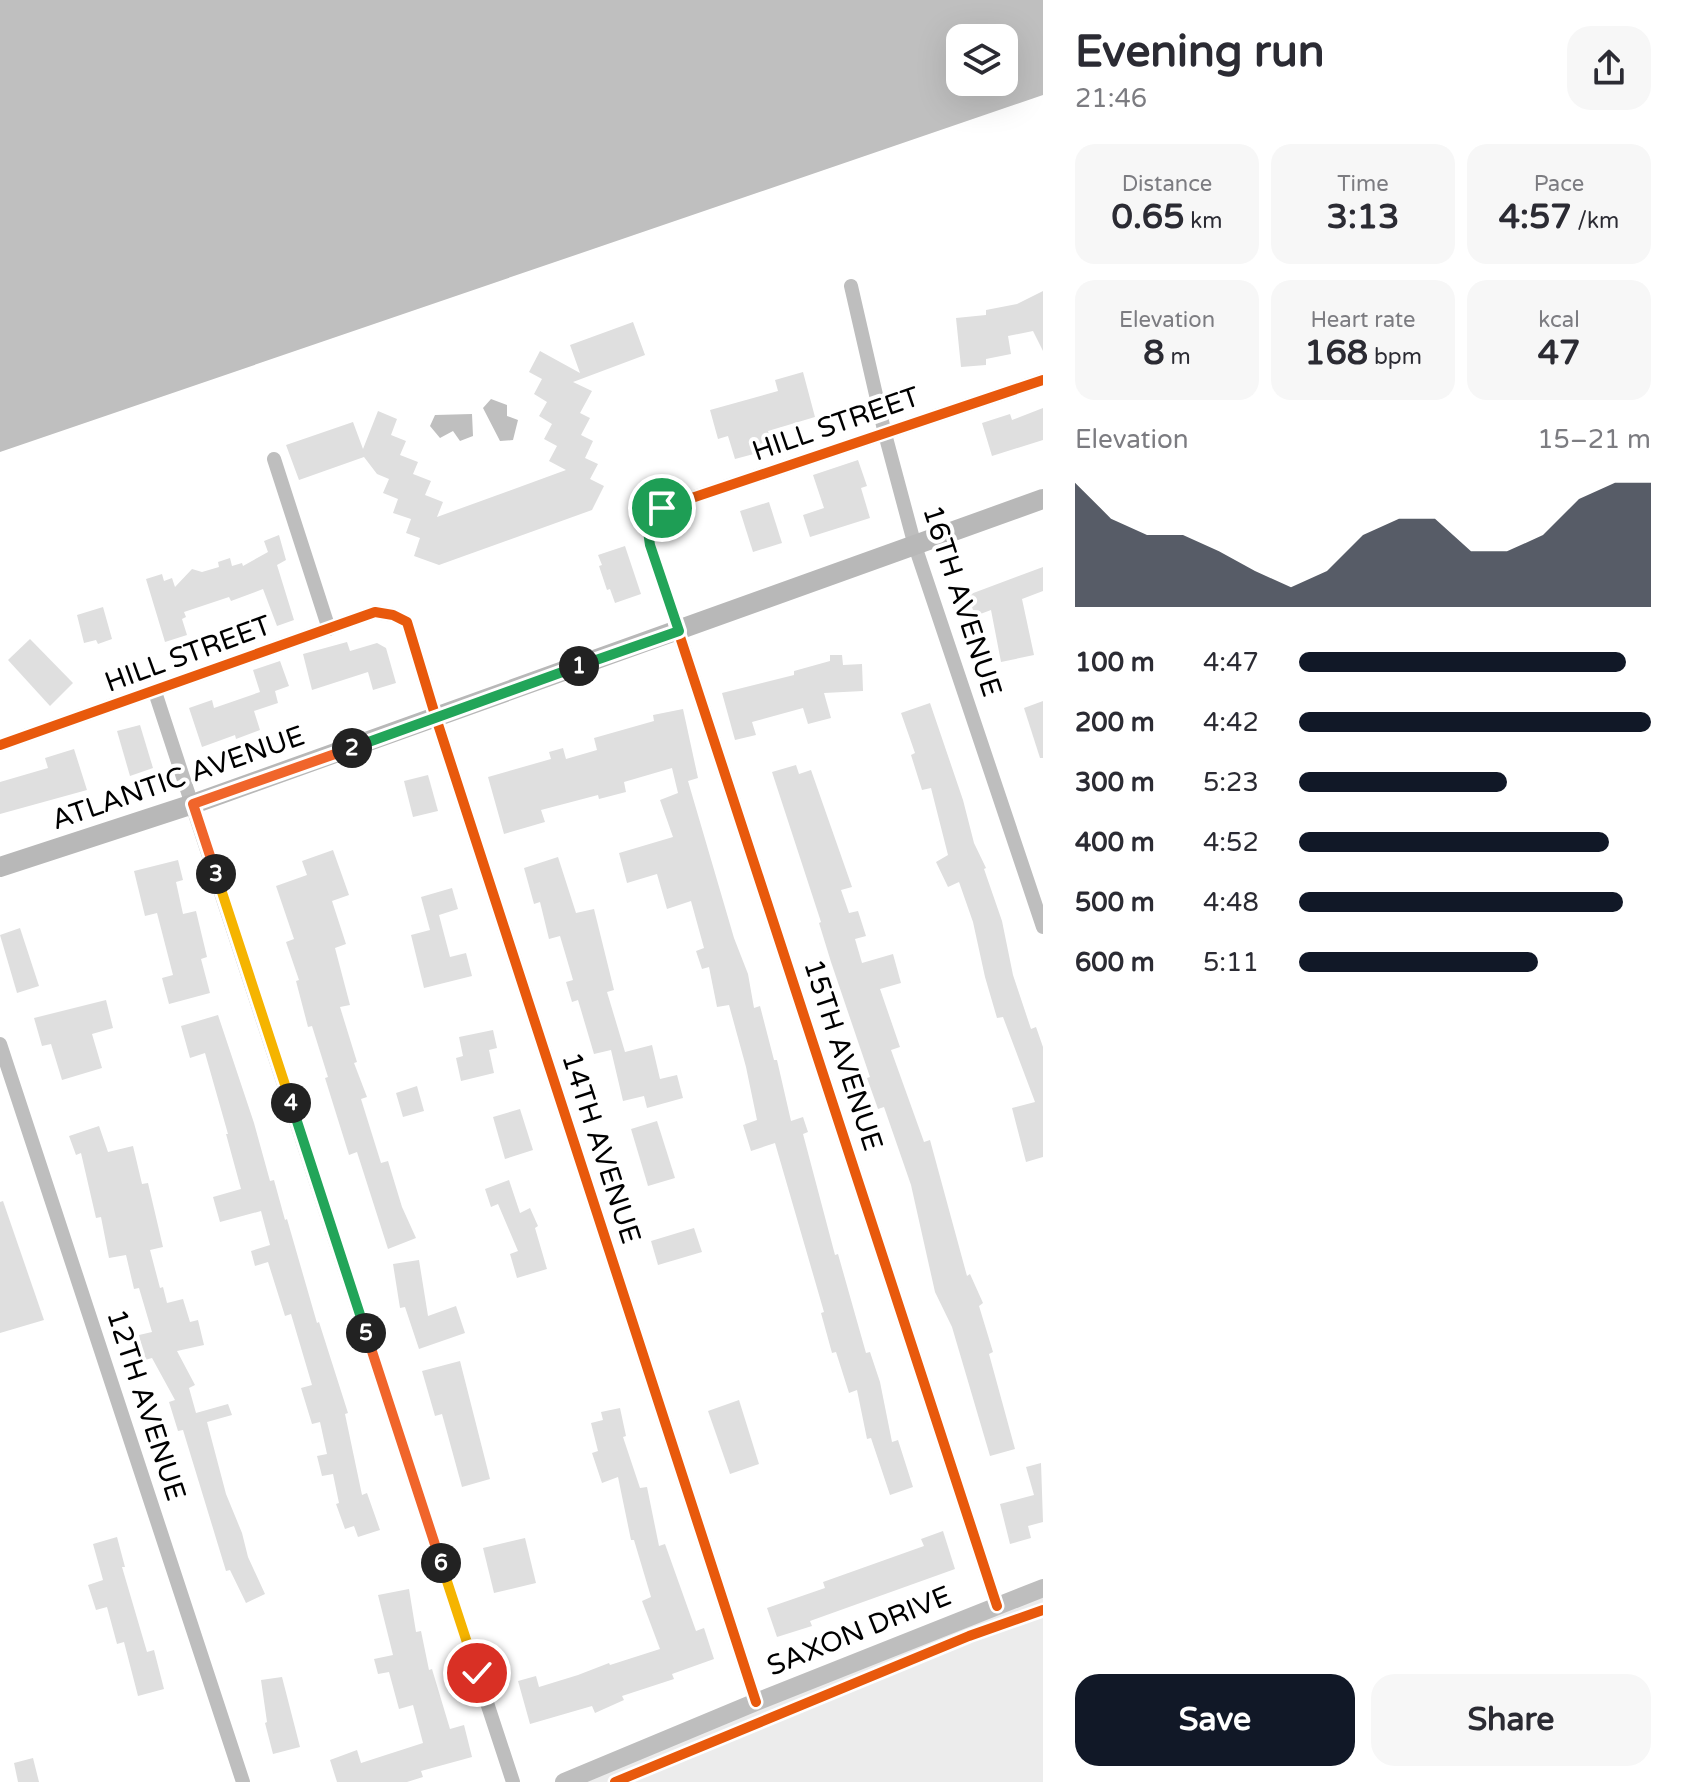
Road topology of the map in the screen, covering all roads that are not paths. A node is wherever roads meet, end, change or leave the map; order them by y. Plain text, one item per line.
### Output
1 (851, 286) dead end
2 (1043, 380) edge
3 (885, 434) junction
4 (274, 459) dead end
5 (1043, 499) edge
6 (646, 518) joint
7 (915, 546) junction
8 (393, 615) joint
9 (329, 629) junction
10 (679, 631) junction
11 (155, 692) junction
12 (436, 718) junction
13 (0, 745) edge
14 (193, 804) junction
15 (0, 867) edge
16 (1043, 927) edge
17 (0, 1044) edge
18 (1043, 1588) edge
19 (997, 1606) junction
20 (756, 1702) junction
21 (243, 1782) edge
22 (513, 1782) edge
23 (564, 1782) edge

1 - 3 street, 16TH AVENUE
2 - 3 street, HILL STREET
3 - 6 street, HILL STREET
3 - 7 street, 16TH AVENUE
4 - 9 street
5 - 7 main road, ATLANTIC AVENUE
6 - 10 street, 15TH AVENUE
7 - 10 main road, ATLANTIC AVENUE
7 - 16 street, 16TH AVENUE
8 - 9 street, HILL STREET
8 - 12 street, 14TH AVENUE
9 - 11 street, HILL STREET
10 - 12 main road, ATLANTIC AVENUE
10 - 19 street, 15TH AVENUE
11 - 13 street, HILL STREET
11 - 14 street
12 - 14 main road, ATLANTIC AVENUE
12 - 20 street, 14TH AVENUE
14 - 15 main road, ATLANTIC AVENUE
14 - 22 street
17 - 21 street, 12TH AVENUE
18 - 19 street, SAXON DRIVE
19 - 20 street, SAXON DRIVE
20 - 23 street, SAXON DRIVE

